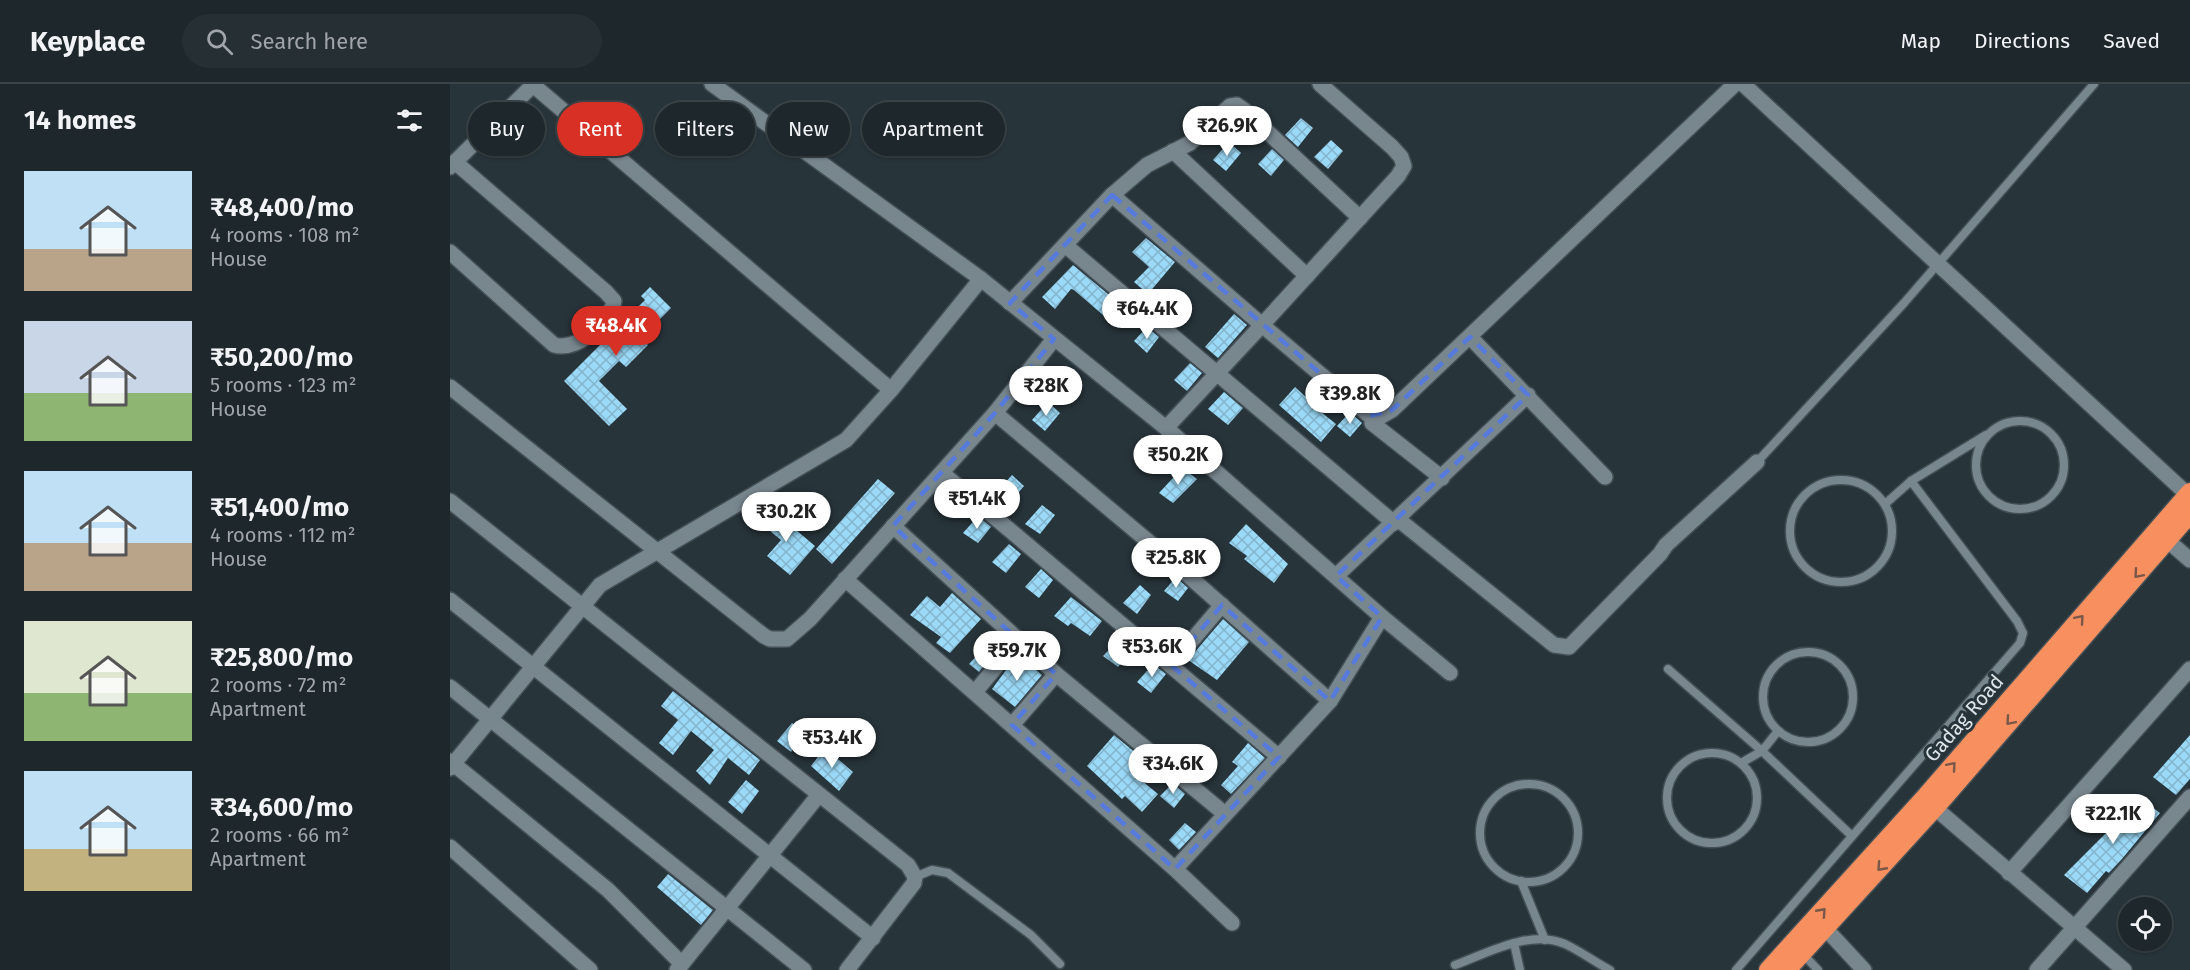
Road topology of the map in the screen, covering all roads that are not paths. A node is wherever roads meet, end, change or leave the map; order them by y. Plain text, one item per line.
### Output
1 (533, 84) edge
2 (712, 84) edge
3 (1320, 84) edge
4 (1735, 84) edge
5 (1743, 84) edge
6 (2094, 84) edge
7 (1173, 151) junction
8 (452, 165) edge
9 (1112, 195) junction
10 (1360, 218) junction
11 (1065, 245) junction
12 (450, 252) edge
13 (1937, 265) junction
14 (1308, 276) junction
15 (981, 279) junction
16 (1010, 303) junction
17 (1262, 325) junction
18 (1470, 337) junction
19 (1054, 339) junction
20 (1217, 373) junction
21 (450, 387) edge
22 (891, 390) junction
23 (1528, 395) junction
24 (995, 413) junction
25 (1372, 423) dead end
26 (1166, 428) junction
27 (1991, 432) junction
28 (1757, 462) joint
29 (942, 472) junction
30 (1605, 477) dead end
31 (1442, 478) junction
32 (1911, 481) junction
33 (2189, 493) edge
34 (450, 501) edge
35 (1885, 504) junction
36 (2190, 514) edge
37 (1394, 523) junction
38 (893, 526) junction
39 (2167, 540) junction
40 (656, 551) junction
41 (2190, 560) edge
42 (1336, 576) junction
43 (845, 579) junction
44 (450, 600) edge
45 (1222, 605) junction
46 (581, 607) junction
47 (1382, 617) junction
48 (1019, 639) junction
49 (1171, 665) junction
50 (532, 666) junction
51 (1668, 669) dead end
52 (2190, 669) edge
53 (1450, 673) dead end
54 (1056, 674) junction
55 (450, 687) edge
56 (975, 692) junction
57 (1330, 701) junction
58 (490, 719) junction
59 (1012, 725) junction
60 (1778, 731) junction
61 (1762, 752) junction
62 (1279, 757) junction
63 (1741, 763) junction
64 (451, 764) edge
65 (818, 796) junction
66 (1935, 808) junction
67 (2187, 808) edge
68 (1225, 813) junction
69 (1852, 836) junction
70 (450, 847) edge
71 (771, 856) junction
72 (1175, 868) junction
73 (2009, 873) junction
74 (915, 877) junction
75 (1521, 881) junction
76 (727, 909) junction
77 (1232, 923) dead end
78 (2076, 928) junction
79 (1826, 930) junction
80 (873, 938) junction
81 (1545, 940) junction
82 (1514, 943) junction
83 (1798, 949) junction
84 (1060, 964) dead end
85 (1455, 965) dead end
86 (679, 967) edge
87 (1777, 969) edge
88 (590, 970) edge
89 (804, 970) edge
90 (847, 970) edge
91 (1520, 970) edge
92 (1610, 970) edge
93 (1736, 970) edge
94 (1818, 970) edge
95 (1864, 970) edge
96 (2037, 970) edge
97 (2124, 970) edge

1 - 8 street
1 - 22 street
2 - 15 street
3 - 10 street
4 - 18 street
5 - 13 street
6 - 13 lane
7 - 9 street
7 - 10 street
7 - 14 street
8 - 12 street
9 - 11 street
9 - 17 street
10 - 14 street
11 - 16 street
11 - 20 street
13 - 28 lane
13 - 33 street
14 - 17 street
15 - 16 street
15 - 22 street
16 - 19 street
17 - 18 street
17 - 20 street
18 - 23 street
19 - 24 street
19 - 26 street
20 - 26 street
20 - 37 street
21 - 40 street
22 - 40 street
23 - 30 street
23 - 31 street
24 - 29 street
24 - 45 street
25 - 31 street
26 - 42 street
27 - 27 lane
27 - 32 lane
28 - 37 street
29 - 38 street
29 - 49 street
31 - 37 street
32 - 35 lane
32 - 69 lane
83 -> 33 highway, Gadag Road
34 - 46 street
35 - 35 lane
36 - 39 highway, Gadag Road
37 - 42 street
38 - 43 street
38 - 48 street
39 - 41 street
39 -> 66 highway, Gadag Road
40 - 43 street
40 - 46 street
42 - 47 street
43 - 56 street
44 - 50 street
45 - 49 street
45 - 57 street
46 - 50 street
46 - 65 street
47 - 53 street
47 - 57 street
48 - 54 street
48 - 56 street
49 - 62 street
50 - 58 street
50 - 71 street
51 - 61 lane
52 - 73 street
54 - 59 street
54 - 68 street
55 - 58 street
56 - 59 street
57 - 62 street
58 - 64 street
58 - 76 street
59 - 72 street
60 - 60 lane
60 - 61 lane
61 - 63 lane
61 - 69 lane
62 - 68 street
63 - 63 lane
64 - 86 street
65 - 71 street
65 - 74 street
66 - 73 street
66 -> 79 highway, Gadag Road
67 - 78 street
68 - 72 street
69 - 93 lane
70 - 88 street
71 - 76 street
71 - 80 street
72 - 77 street
73 - 78 street
74 - 80 street
74 - 84 lane
75 - 75 lane
75 - 81 lane
76 - 86 street
76 - 89 street
78 - 96 street
78 - 97 street
79 - 83 highway, Gadag Road
79 - 95 street
80 - 90 street
81 - 82 lane
81 - 92 lane
82 - 85 lane
82 - 91 lane
83 - 87 highway, Gadag Road
83 - 94 lane

